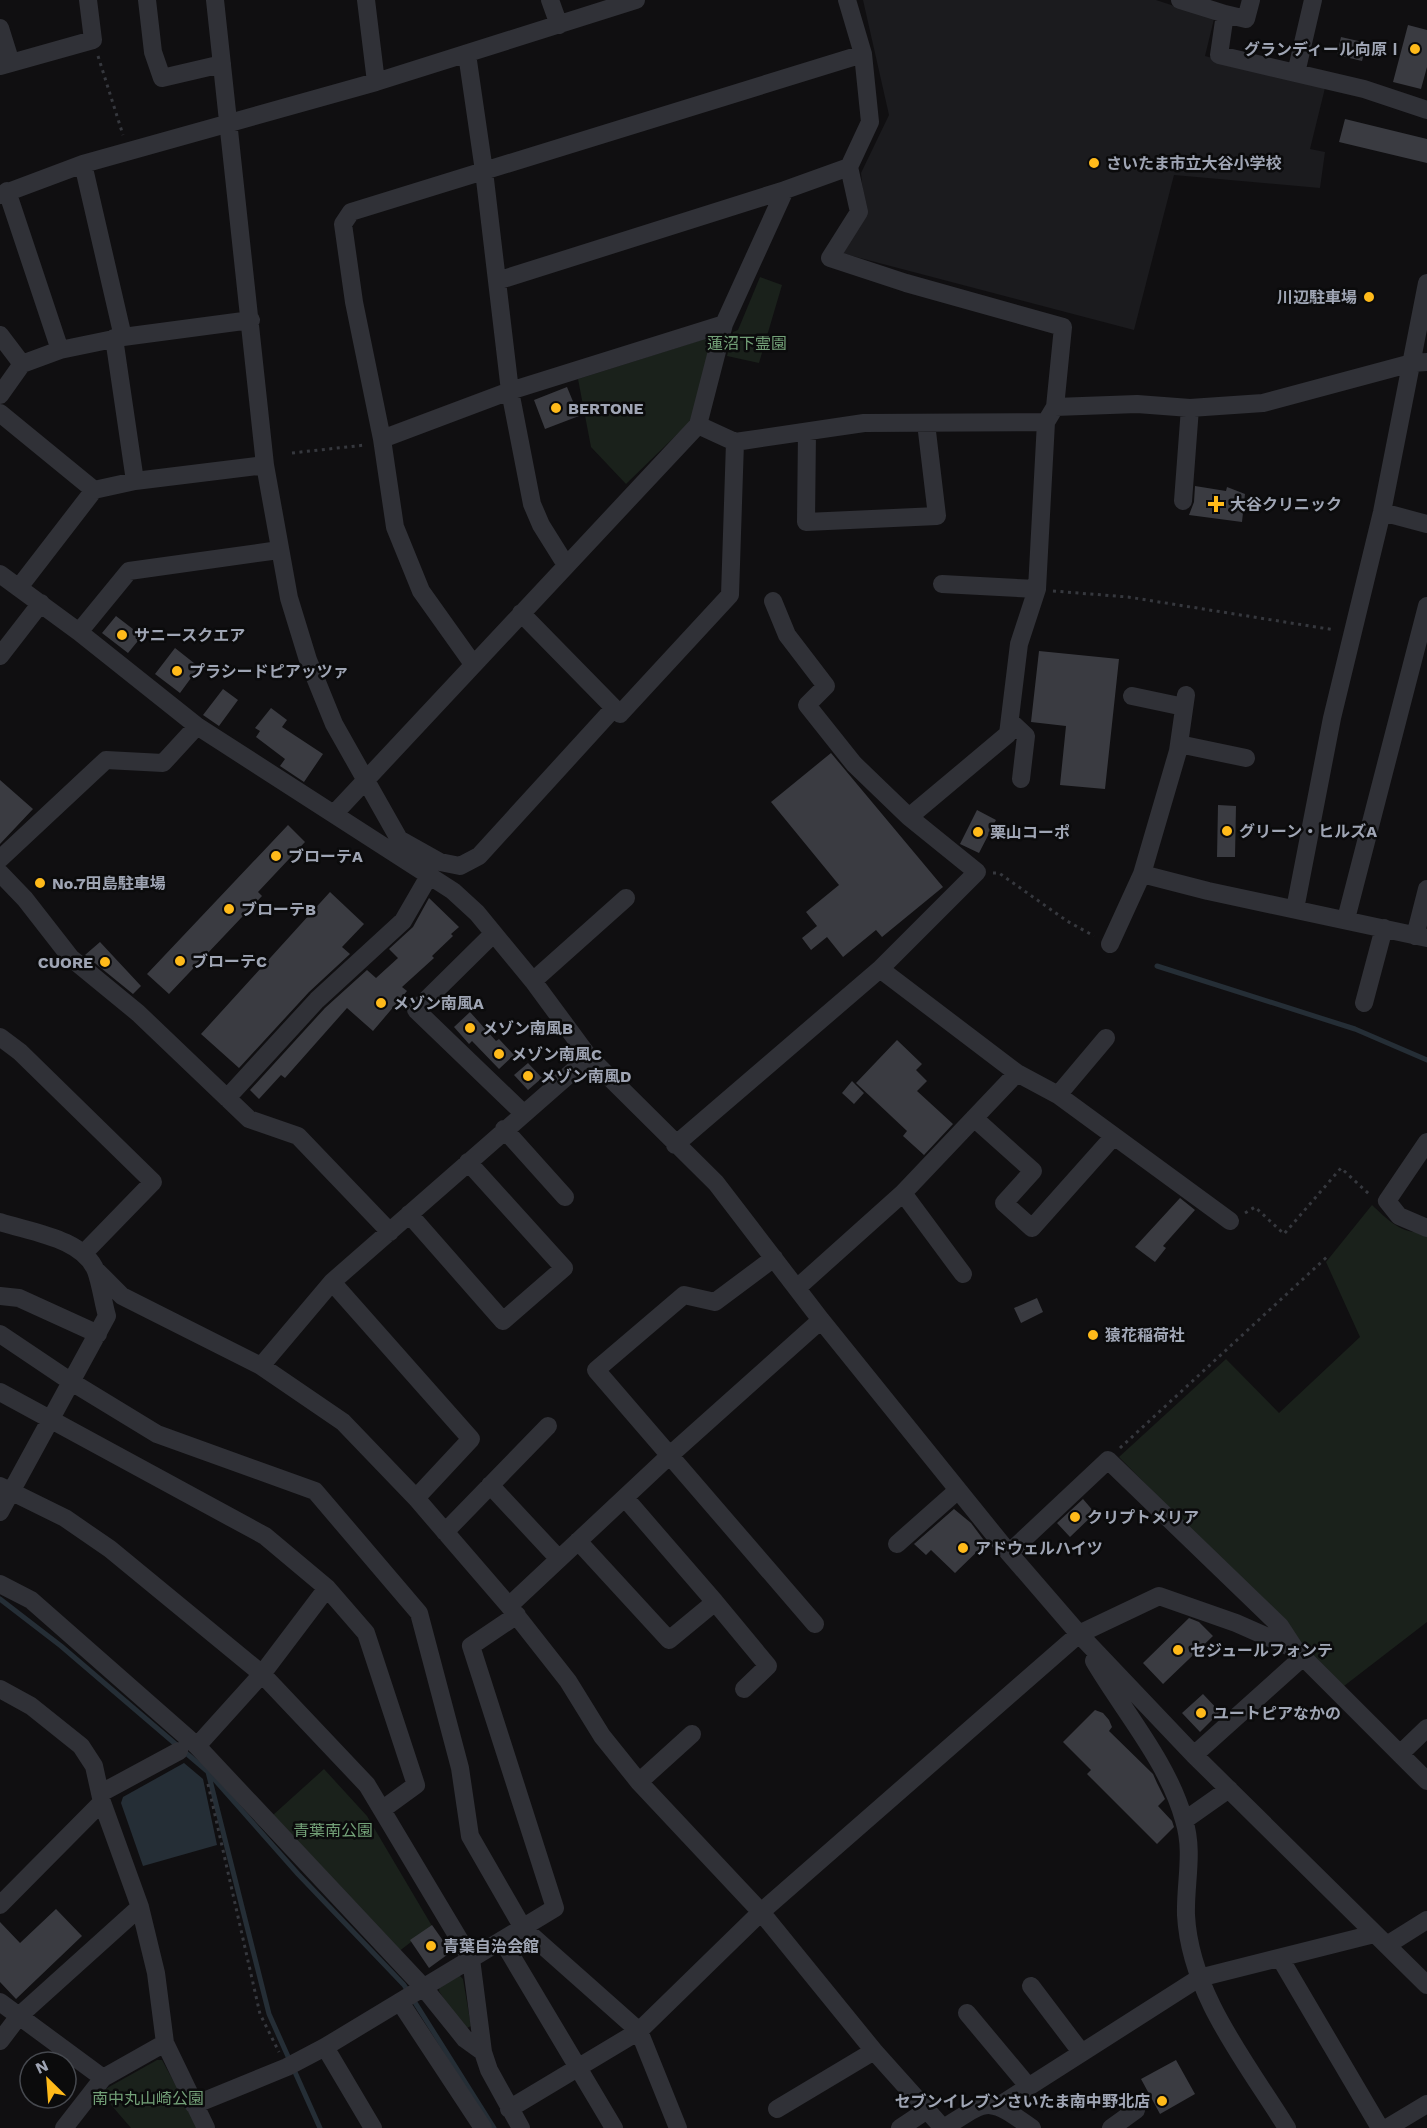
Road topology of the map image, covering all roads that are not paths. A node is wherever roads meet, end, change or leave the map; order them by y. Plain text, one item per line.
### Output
1 (88, 0) edge
2 (147, 0) edge
3 (215, 0) edge
4 (366, 0) edge
5 (550, 0) edge
6 (636, 0) edge
7 (847, 0) edge
8 (1180, 0) edge
9 (1251, 0) edge
10 (1313, 0) edge
11 (1225, 14) junction
12 (559, 25) junction
13 (0, 28) edge
14 (467, 54) junction
15 (863, 54) junction
16 (5, 64) edge
17 (222, 64) junction
18 (1296, 73) junction
19 (376, 82) junction
20 (1427, 110) edge
21 (228, 123) junction
22 (83, 164) junction
23 (849, 166) junction
24 (484, 171) junction
25 (785, 190) junction
26 (4, 193) edge
27 (497, 281) junction
28 (1427, 283) edge
29 (251, 320) junction
30 (724, 324) junction
31 (0, 335) edge
32 (118, 337) junction
33 (60, 350) junction
34 (1419, 363) edge
35 (22, 364) junction
36 (510, 391) junction
37 (0, 395) edge
38 (1190, 408) junction
39 (0, 413) edge
40 (1051, 415) junction
41 (926, 423) junction
42 (698, 424) junction
43 (807, 432) junction
44 (382, 441) junction
45 (735, 442) junction
46 (266, 465) junction
47 (135, 481) junction
48 (94, 490) junction
49 (1183, 501) dead end
50 (1382, 512) junction
51 (1427, 524) edge
52 (279, 550) junction
53 (566, 565) junction
54 (0, 574) edge
55 (942, 584) dead end
56 (20, 586) junction
57 (1037, 589) junction
58 (773, 601) dead end
59 (41, 603) junction
60 (1427, 606) edge
61 (521, 613) junction
62 (79, 632) junction
63 (0, 656) edge
64 (473, 664) junction
65 (1132, 696) dead end
66 (614, 708) junction
67 (1010, 721) junction
68 (197, 726) junction
69 (1179, 744) junction
70 (1246, 758) dead end
71 (1021, 779) dead end
72 (365, 780) junction
73 (334, 814) junction
74 (909, 817) junction
75 (0, 859) edge
76 (0, 873) edge
77 (1142, 874) junction
78 (429, 876) junction
79 (1427, 889) edge
80 (626, 898) dead end
81 (1295, 909) junction
82 (1346, 919) junction
83 (1384, 928) junction
84 (494, 934) junction
85 (1421, 937) edge
86 (1110, 944) road end
87 (880, 969) junction
88 (533, 981) junction
89 (1364, 1003) dead end
90 (0, 1037) edge
91 (1106, 1038) dead end
92 (589, 1057) junction
93 (1017, 1073) junction
94 (1058, 1095) junction
95 (227, 1098) junction
96 (523, 1113) junction
97 (974, 1118) junction
98 (504, 1129) junction
99 (1114, 1136) junction
100 (1427, 1142) edge
101 (675, 1144) junction
102 (468, 1162) junction
103 (903, 1193) junction
104 (565, 1197) dead end
105 (409, 1214) junction
106 (1230, 1221) road end
107 (0, 1222) edge
108 (1427, 1228) edge
109 (390, 1232) junction
110 (84, 1253) junction
111 (774, 1258) junction
112 (96, 1270) junction
113 (963, 1274) dead end
114 (332, 1282) junction
115 (797, 1288) junction
116 (0, 1296) edge
117 (821, 1320) junction
118 (0, 1334) edge
119 (99, 1334) junction
120 (261, 1366) junction
121 (70, 1381) junction
122 (0, 1392) edge
123 (51, 1420) junction
124 (548, 1426) dead end
125 (669, 1456) junction
126 (490, 1485) junction
127 (6, 1489) edge
128 (958, 1490) junction
129 (416, 1498) junction
130 (625, 1498) junction
131 (0, 1512) edge
132 (445, 1532) junction
133 (578, 1541) junction
134 (897, 1544) dead end
135 (1009, 1553) junction
136 (559, 1559) junction
137 (0, 1584) edge
138 (327, 1588) junction
139 (715, 1602) junction
140 (513, 1610) junction
141 (815, 1624) dead end
142 (1079, 1634) junction
143 (1299, 1653) junction
144 (262, 1674) junction
145 (0, 1689) edge
146 (744, 1689) dead end
147 (1427, 1728) edge
148 (692, 1734) dead end
149 (197, 1746) junction
150 (179, 1751) dead end
151 (1400, 1754) junction
152 (1194, 1755) junction
153 (1427, 1781) edge
154 (639, 1782) junction
155 (1229, 1789) junction
156 (101, 1798) junction
157 (383, 1809) junction
158 (1185, 1820) junction
159 (0, 1905) edge
160 (140, 1907) junction
161 (761, 1912) junction
162 (1427, 1920) edge
163 (523, 1928) junction
164 (502, 1940) junction
165 (1380, 1940) junction
166 (1280, 1958) junction
167 (471, 1959) junction
168 (1199, 1978) junction
169 (1427, 1985) edge
170 (1031, 1986) dead end
171 (412, 1995) junction
172 (0, 2002) edge
173 (967, 2013) dead end
174 (18, 2016) junction
175 (639, 2031) junction
176 (0, 2041) edge
177 (165, 2043) junction
178 (325, 2047) junction
179 (874, 2051) junction
180 (483, 2052) junction
181 (1081, 2052) junction
182 (578, 2070) junction
183 (103, 2078) junction
184 (1028, 2086) junction
185 (1427, 2104) edge
186 (194, 2105) junction
187 (1000, 2105) junction
188 (509, 2109) junction
189 (777, 2109) dead end
190 (927, 2110) junction
191 (1136, 2110) dead end
192 (64, 2128) edge
193 (206, 2128) edge
194 (373, 2128) edge
195 (483, 2128) edge
196 (521, 2128) edge
197 (614, 2128) edge
198 (678, 2128) edge
199 (900, 2128) edge
200 (943, 2128) edge
201 (1032, 2128) edge
202 (1111, 2128) edge
203 (1287, 2128) edge
204 (1380, 2128) edge
205 (1387, 2128) edge

1 - 16 street
2 - 17 street
3 - 17 street
4 - 19 street
5 - 12 street
6 - 12 street
7 - 15 street
8 - 11 street
9 - 11 street
10 - 18 street
11 - 18 street
12 - 14 street
13 - 16 street
14 - 19 street
14 - 24 street
15 - 23 street
15 - 24 street
17 - 21 street
18 - 20 street
19 - 21 street
21 - 22 street
21 - 29 street
22 - 26 street
22 - 32 street
23 - 25 street
23 - 40 street
24 - 27 street
24 - 44 street
25 - 27 street
25 - 30 street
26 - 33 street
27 - 36 street
28 - 34 street
29 - 32 street
29 - 46 street
30 - 36 street
30 - 42 street
31 - 35 street
32 - 33 street
32 - 47 street
33 - 35 street
34 - 38 street
34 - 50 street
35 - 37 street
36 - 44 street
36 - 53 street
38 - 40 street
38 - 49 street
39 - 48 street
40 - 41 street
40 - 57 street
41 - 43 street
41 - 43 street
42 - 45 street
42 - 53 street
43 - 45 street
44 - 64 street
45 - 66 street
46 - 47 street
46 - 52 street
47 - 48 street
48 - 56 street
50 - 51 street
50 - 81 street
52 - 62 street
52 - 72 street
53 - 61 street
54 - 56 street
55 - 57 street
56 - 59 street
57 - 67 street
58 - 74 street
59 - 62 street
59 - 63 street
60 - 82 street
61 - 64 street
61 - 66 street
62 - 68 street
64 - 72 street
65 - 69 street
66 - 72 street
67 - 71 street
67 - 74 street
68 - 73 street
68 - 75 street
69 - 70 street
69 - 77 street
72 - 73 street
73 - 78 street
74 - 87 street
76 - 95 street
77 - 81 street
77 - 86 street
78 - 84 street
78 - 95 street
79 - 85 street
80 - 88 street
81 - 82 street
82 - 83 street
83 - 85 street
83 - 89 street
84 - 88 street
84 - 96 street
87 - 93 street
87 - 101 street
88 - 92 street
90 - 110 street
91 - 94 street
92 - 96 street
92 - 101 street
93 - 94 street
93 - 97 street
94 - 99 street
95 - 109 street
96 - 98 street
97 - 99 street
97 - 103 street
98 - 102 street
98 - 104 street
99 - 106 street
100 - 108 street
101 - 111 street
102 - 105 street
102 - 105 street
103 - 113 street
103 - 115 street
105 - 109 street
107 - 110 street
109 - 114 street
110 - 112 street
111 - 115 street
111 - 125 street
112 - 119 street
112 - 120 street
114 - 120 street
114 - 129 street
115 - 117 street
116 - 119 street
117 - 125 street
117 - 128 street
118 - 121 street
119 - 121 street
120 - 129 street
121 - 123 street
121 - 163 street
122 - 123 street
123 - 127 street
123 - 138 street
124 - 126 street
125 - 130 street
125 - 141 street
126 - 132 street
126 - 136 street
127 - 131 street
127 - 144 street
128 - 134 street
128 - 135 street
129 - 132 street
130 - 133 street
130 - 139 street
132 - 140 street
133 - 136 street
133 - 139 street
135 - 142 street
135 - 143 street
136 - 140 street
137 - 149 street
138 - 144 street
138 - 157 street
139 - 146 street
140 - 154 street
140 - 163 street
142 - 143 street
142 - 152 street
142 - 158 street
142 - 161 street
143 - 151 street
143 - 152 street
144 - 149 street
144 - 157 street
145 - 156 street
147 - 151 street
148 - 154 street
149 - 171 street
150 - 156 street
151 - 153 street
152 - 155 street
154 - 161 street
155 - 158 street
155 - 165 street
156 - 159 street
156 - 160 street
157 - 167 street
158 - 168 street
160 - 174 street
160 - 177 street
161 - 175 street
161 - 179 street
162 - 165 street
163 - 164 street
163 - 175 street
164 - 167 street
164 - 182 street
165 - 166 street
165 - 169 street
166 - 168 street
166 - 204 street
167 - 171 street
167 - 180 street
168 - 181 street
168 - 203 street
170 - 181 street
171 - 178 street
171 - 180 street
171 - 195 street
172 - 174 street
173 - 184 street
174 - 176 street
174 - 183 street
175 - 182 street
175 - 198 street
177 - 183 street
177 - 186 street
178 - 186 street
178 - 194 street
179 - 189 street
179 - 190 street
180 - 188 street
181 - 184 street
182 - 188 street
182 - 197 street
183 - 192 street
184 - 187 street
185 - 205 street
186 - 193 street
187 - 200 street
187 - 201 street
188 - 196 street
190 - 199 street
190 - 200 street
191 - 202 street

